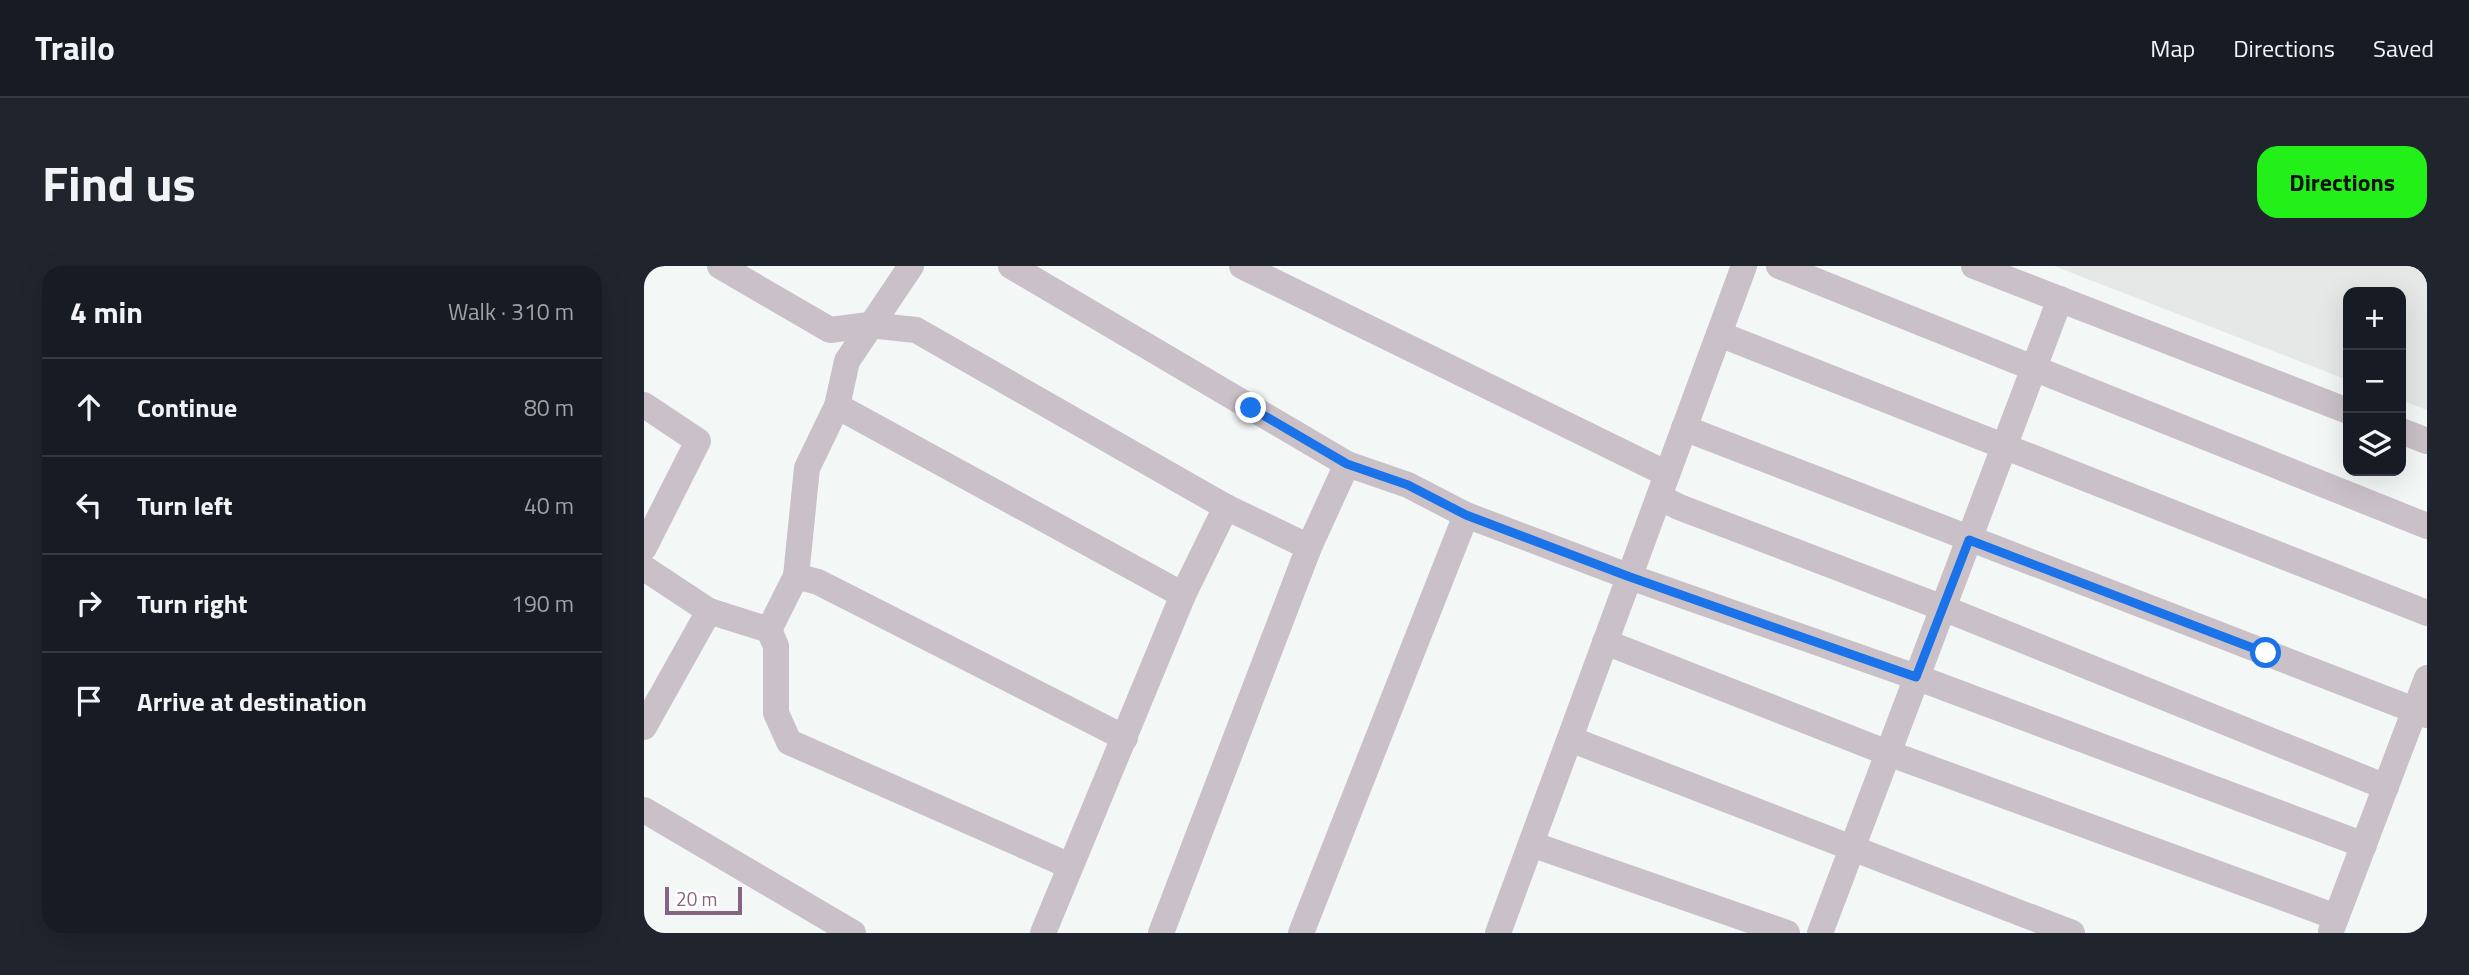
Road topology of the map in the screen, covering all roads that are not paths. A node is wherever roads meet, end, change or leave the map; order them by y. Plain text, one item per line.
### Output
1 (720, 266) edge
2 (911, 266) edge
3 (1011, 266) edge
4 (1241, 266) edge
5 (1744, 266) edge
6 (1779, 266) edge
7 (1975, 266) edge
8 (2060, 299) junction
9 (869, 325) junction
10 (1719, 334) junction
11 (2036, 368) junction
12 (644, 405) edge
13 (837, 406) junction
14 (2343, 409) edge
15 (1684, 428) junction
16 (2406, 433) edge
17 (2427, 441) edge
18 (2004, 446) junction
19 (1347, 464) junction
20 (1663, 486) junction
21 (1226, 506) junction
22 (1466, 515) junction
23 (2427, 526) edge
24 (1969, 540) junction
25 (1309, 547) junction
26 (644, 548) edge
27 (644, 568) edge
28 (796, 576) junction
29 (1630, 577) junction
30 (1183, 595) junction
31 (1943, 608) junction
32 (709, 611) junction
33 (2427, 613) edge
34 (769, 631) junction
35 (1605, 642) junction
36 (1916, 677) junction
37 (2427, 678) edge
38 (2421, 712) edge
39 (644, 727) edge
40 (1125, 738) junction
41 (1570, 738) junction
42 (1888, 752) junction
43 (2386, 788) junction
44 (644, 810) edge
45 (1531, 844) junction
46 (2364, 845) junction
47 (1852, 849) junction
48 (1070, 866) junction
49 (2333, 925) edge
50 (853, 933) edge
51 (1043, 933) edge
52 (1161, 933) edge
53 (1301, 933) edge
54 (1498, 933) edge
55 (1787, 933) edge
56 (1820, 933) edge
57 (2072, 933) edge

1 - 9 street
2 - 9 street
3 - 19 street
4 - 20 street
5 - 10 street
6 - 11 street
7 - 8 street
8 - 11 street
8 - 14 street
9 - 13 street
9 - 21 street
10 - 15 street
10 - 18 street
11 - 18 street
11 - 23 street
12 - 26 street
13 - 28 street
13 - 30 street
15 - 20 street
15 - 24 street
16 - 17 street
18 - 24 street
18 - 33 street
19 - 22 street
19 - 25 street
20 - 29 street
20 - 31 street
21 - 25 street
21 - 30 street
22 - 29 street
22 - 53 street
24 - 31 street
24 - 38 street
25 - 52 street
27 - 32 street
28 - 34 street
28 - 40 street
29 - 35 street
29 - 36 street
30 - 40 street
31 - 36 street
31 - 43 street
32 - 34 street
32 - 39 street
34 - 48 street
35 - 41 street
35 - 42 street
36 - 42 street
36 - 46 street
37 - 38 street
38 - 43 street
40 - 48 street
41 - 45 street
41 - 47 street
42 - 47 street
42 - 49 street
43 - 46 street
44 - 50 street
45 - 54 street
45 - 55 street
46 - 49 street
47 - 56 street
47 - 57 street
48 - 51 street

